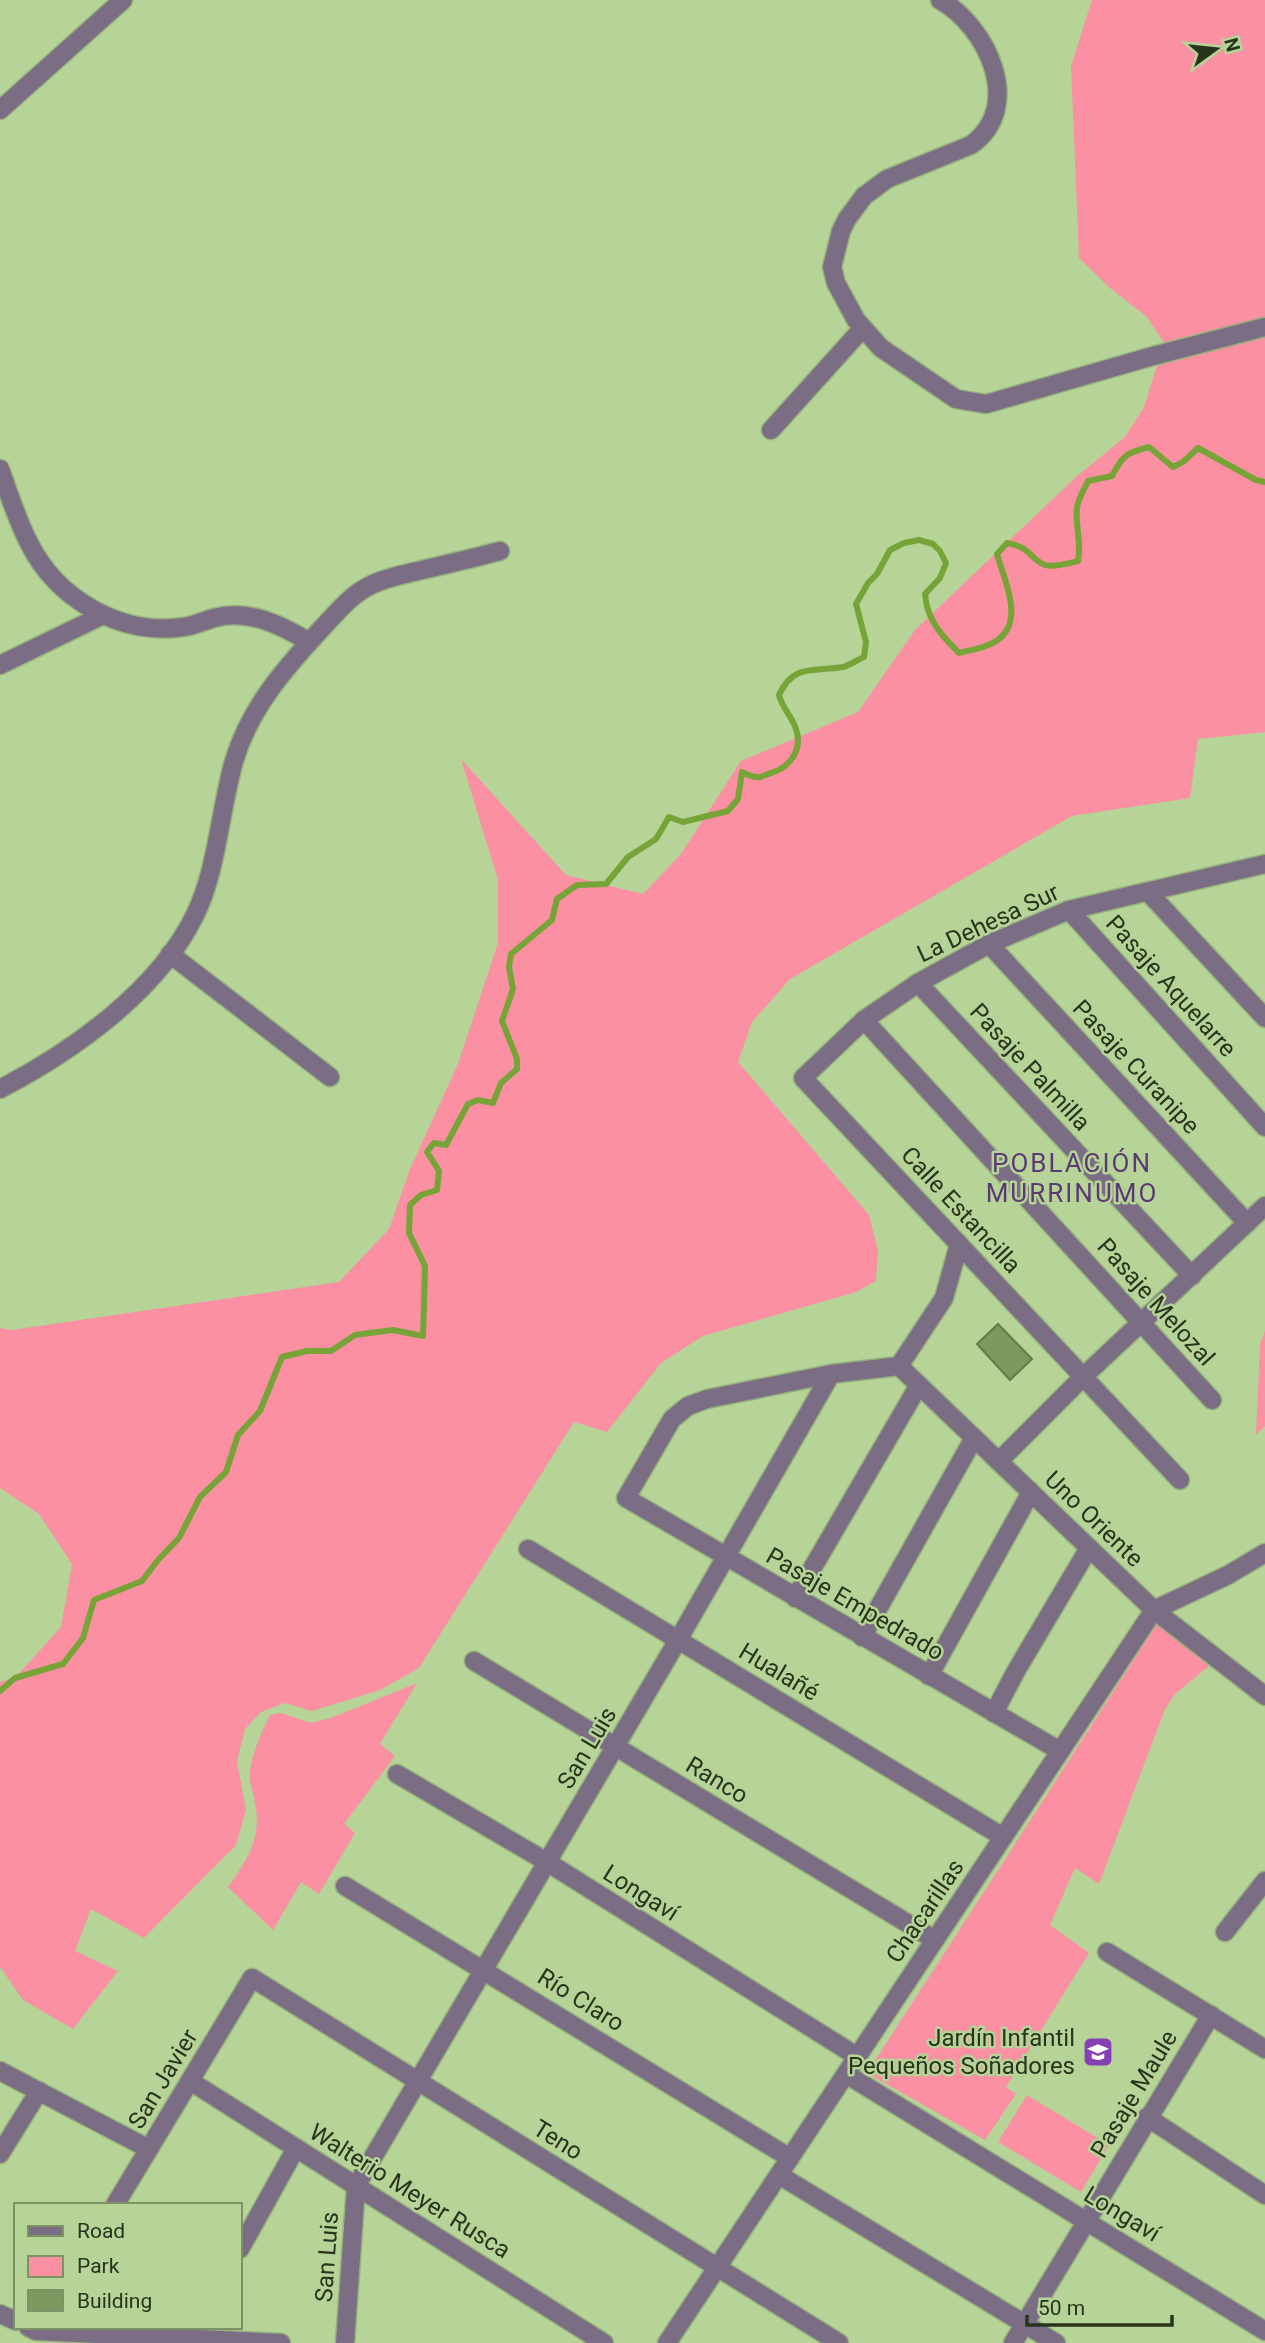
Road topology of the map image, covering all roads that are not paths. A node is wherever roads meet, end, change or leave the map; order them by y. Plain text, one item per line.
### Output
1 (123, 0) edge
2 (940, 0) edge
3 (0, 110) edge
4 (1265, 327) edge
5 (862, 329) junction
6 (771, 430) dead end
7 (0, 469) edge
8 (499, 551) dead end
9 (103, 615) junction
10 (309, 642) junction
11 (0, 666) edge
12 (1265, 864) edge
13 (1148, 892) junction
14 (1069, 910) junction
15 (989, 944) junction
16 (170, 954) junction
17 (918, 983) junction
18 (1265, 1018) edge
19 (864, 1020) junction
20 (330, 1077) dead end
21 (803, 1078) joint
22 (0, 1089) edge
23 (1265, 1127) edge
24 (1265, 1206) edge
25 (1247, 1223) junction
26 (960, 1244) junction
27 (1192, 1276) junction
28 (1143, 1323) junction
29 (899, 1366) junction
30 (831, 1374) junction
31 (1084, 1376) junction
32 (919, 1385) junction
33 (1212, 1400) dead end
34 (974, 1438) junction
35 (999, 1461) junction
36 (1180, 1480) dead end
37 (1031, 1492) junction
38 (1089, 1548) junction
39 (528, 1549) dead end
40 (1265, 1553) edge
41 (725, 1557) junction
42 (795, 1598) junction
43 (1154, 1610) junction
44 (862, 1637) junction
45 (678, 1640) junction
46 (474, 1661) dead end
47 (929, 1676) junction
48 (1265, 1696) edge
49 (994, 1713) junction
50 (615, 1748) junction
51 (1060, 1751) junction
52 (397, 1774) dead end
53 (1003, 1837) junction
54 (547, 1862) junction
55 (1265, 1881) edge
56 (345, 1886) dead end
57 (1225, 1932) dead end
58 (935, 1940) junction
59 (1107, 1952) dead end
60 (483, 1969) junction
61 (252, 1978) joint
62 (1210, 2015) junction
63 (1265, 2049) edge
64 (858, 2057) junction
65 (0, 2071) edge
66 (846, 2074) junction
67 (190, 2081) junction
68 (418, 2081) junction
69 (39, 2091) junction
70 (1147, 2117) junction
71 (296, 2148) junction
72 (149, 2149) junction
73 (0, 2154) edge
74 (790, 2158) junction
75 (779, 2175) junction
76 (356, 2186) junction
77 (1265, 2195) edge
78 (116, 2203) edge
79 (1086, 2221) junction
80 (242, 2245) edge
81 (718, 2268) junction
82 (1024, 2323) junction
83 (1265, 2331) edge
84 (35, 2332) edge
85 (193, 2333) edge
86 (281, 2343) edge
87 (345, 2343) edge
88 (604, 2343) edge
89 (667, 2343) edge
90 (839, 2343) edge
91 (1013, 2343) edge
92 (1056, 2343) edge

1 - 3 street
2 - 5 street
4 - 5 street
5 - 6 street
7 - 9 street
8 - 10 street
9 - 10 street
9 - 11 street
10 - 16 street
12 - 13 street, La Dehesa Sur
13 - 14 street, La Dehesa Sur
13 - 18 street
14 - 15 street, La Dehesa Sur
14 - 23 street, Pasaje Aquelarre
15 - 17 street, La Dehesa Sur
15 - 25 street, Pasaje Curanipe
16 - 20 street
16 - 22 street
17 - 19 street, La Dehesa Sur
17 - 27 street, Pasaje Palmilla
19 - 21 street, La Dehesa Sur
19 - 28 street, Pasaje Melozal
21 - 26 street, Calle Estancilla
24 - 25 street
25 - 27 street
26 - 29 street
26 - 31 street, Calle Estancilla
27 - 28 street
28 - 31 street
28 - 33 street, Pasaje Melozal
29 - 30 street
29 - 32 street, Uno Oriente
30 - 41 street, San Luis
30 - 41 street, Pasaje Empedrado
31 - 35 street
31 - 36 street, Calle Estancilla
32 - 34 street, Uno Oriente
32 - 42 street
34 - 35 street, Uno Oriente
34 - 44 street
35 - 37 street, Uno Oriente
37 - 38 street, Uno Oriente
37 - 47 street
38 - 43 street, Uno Oriente
38 - 49 street
39 - 45 street, Hualañé
40 - 43 street
41 - 42 street, Pasaje Empedrado
41 - 45 street, San Luis
42 - 44 street, Pasaje Empedrado
43 - 48 street, Uno Oriente
43 - 51 street, Chacarillas
44 - 47 street, Pasaje Empedrado
45 - 50 street, San Luis
45 - 53 street, Hualañé
46 - 50 street, Ranco
47 - 49 street, Pasaje Empedrado
49 - 51 street, Pasaje Empedrado
50 - 54 street, San Luis
50 - 58 street, Ranco
51 - 53 street, Chacarillas
52 - 54 street, Longaví
53 - 58 street, Chacarillas
54 - 60 street, San Luis
54 - 64 street, Longaví
55 - 57 street
56 - 60 street, Río Claro
58 - 64 street, Chacarillas
59 - 62 street
60 - 68 street, San Luis
60 - 74 street, Río Claro
61 - 67 street, San Javier
61 - 68 street, Teno
62 - 63 street
62 - 70 street, Pasaje Maule
64 - 66 street, Chacarillas
65 - 69 street
66 - 74 street, Chacarillas
66 - 79 street, Longaví
67 - 71 street, Walterio Meyer Rusca
67 - 72 street, San Javier
68 - 76 street, San Luis
68 - 81 street, Teno
69 - 72 street
69 - 73 street
70 - 77 street
70 - 79 street, Pasaje Maule
71 - 76 street, Walterio Meyer Rusca
71 - 80 street
72 - 78 street, San Javier
74 - 75 street, Chacarillas
75 - 81 street, Chacarillas
75 - 82 street
76 - 87 street, San Luis
76 - 88 street, Walterio Meyer Rusca
79 - 82 street, Pasaje Maule
79 - 83 street, Longaví
81 - 89 street, Chacarillas
81 - 90 street, Teno
82 - 91 street, Pasaje Maule
82 - 92 street
84 - 85 street
85 - 86 street

